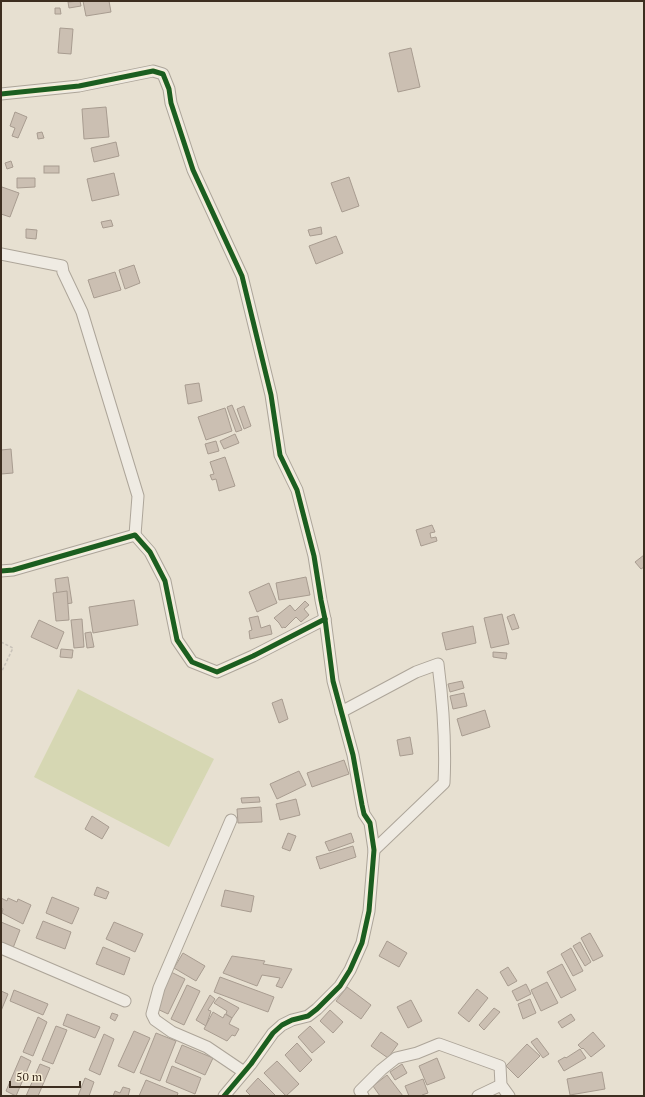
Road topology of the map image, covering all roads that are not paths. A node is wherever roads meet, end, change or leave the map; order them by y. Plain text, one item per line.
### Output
1 (1, 94) edge
2 (1, 254) edge
3 (135, 535) junction
4 (1, 571) edge
5 (325, 619) junction
6 (341, 712) junction
7 (231, 820) dead end
8 (374, 850) junction
9 (1, 948) edge
10 (125, 1001) dead end
11 (244, 1072) junction
12 (501, 1085) junction
13 (224, 1096) edge
14 (363, 1096) edge
15 (478, 1096) edge
16 (509, 1096) edge

1 - 5 street
2 - 3 street
3 - 4 street
3 - 5 street
5 - 6 street
6 - 8 street
6 - 8 street
7 - 11 street
8 - 11 street
9 - 10 street
11 - 13 street
12 - 14 street
12 - 15 street
12 - 16 street

